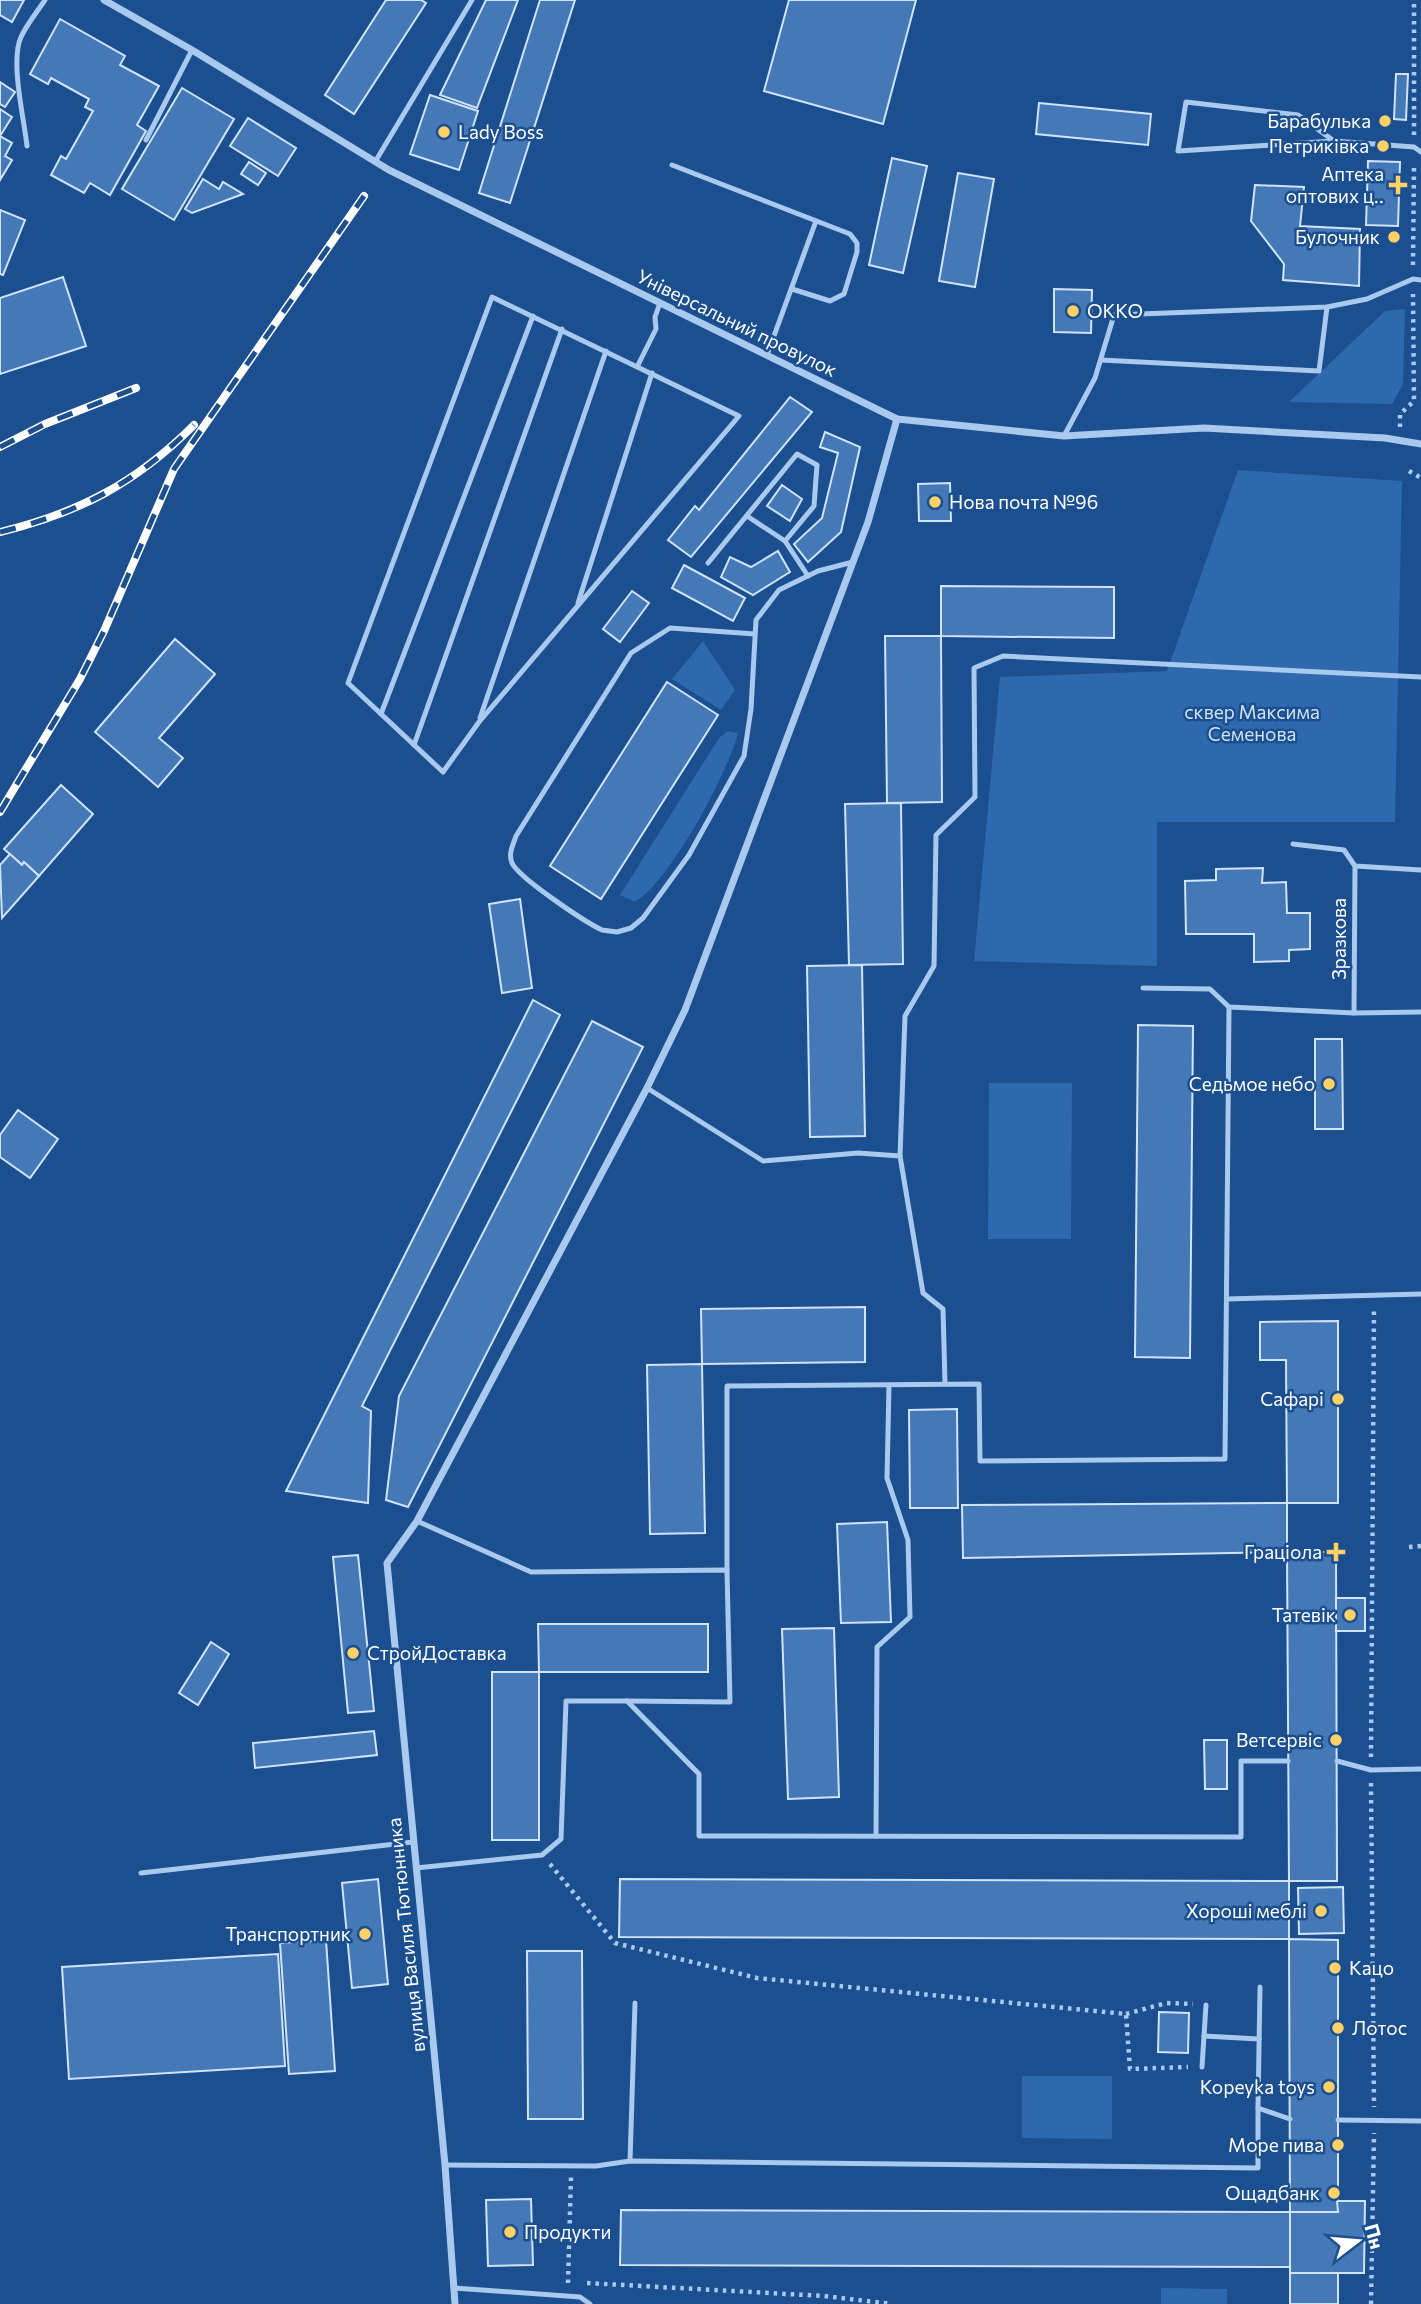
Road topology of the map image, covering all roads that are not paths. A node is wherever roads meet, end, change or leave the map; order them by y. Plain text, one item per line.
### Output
1 (45, 0) edge
2 (104, 0) edge
3 (472, 0) edge
4 (192, 50) junction
5 (146, 140) dead end
6 (1334, 141) junction
7 (27, 146) dead end
8 (1421, 152) edge
9 (375, 162) junction
10 (672, 164) dead end
11 (817, 221) junction
12 (1421, 280) edge
13 (792, 289) junction
14 (660, 303) junction
15 (1327, 307) junction
16 (533, 316) junction
17 (562, 329) junction
18 (606, 351) junction
19 (767, 355) junction
20 (1101, 360) junction
21 (638, 365) junction
22 (652, 373) junction
23 (897, 419) junction
24 (1064, 436) junction
25 (1421, 444) edge
26 (747, 516) junction
27 (785, 541) junction
28 (853, 562) junction
29 (708, 563) dead end
30 (808, 576) junction
31 (577, 607) junction
32 (755, 634) junction
33 (1421, 677) edge
34 (381, 714) junction
35 (479, 722) junction
36 (414, 745) junction
37 (1293, 844) dead end
38 (1355, 866) junction
39 (1421, 870) edge
40 (1143, 988) dead end
41 (1228, 1007) junction
42 (1421, 1012) edge
43 (1354, 1013) junction
44 (648, 1088) junction
45 (900, 1156) junction
46 (1421, 1294) edge
47 (1227, 1299) junction
48 (945, 1384) junction
49 (889, 1385) junction
50 (417, 1521) junction
51 (727, 1570) junction
52 (627, 1702) junction
53 (1288, 1761) dead end
54 (1337, 1761) dead end
55 (1421, 1769) edge
56 (876, 1836) junction
57 (413, 1842) junction
58 (416, 1868) junction
59 (141, 1873) dead end
60 (1260, 1987) dead end
61 (635, 2003) dead end
62 (1206, 2005) road end
63 (1204, 2036) junction
64 (1259, 2039) junction
65 (1202, 2067) road end
66 (1258, 2108) junction
67 (1290, 2119) dead end
68 (1338, 2120) dead end
69 (1421, 2121) edge
70 (630, 2161) junction
71 (445, 2165) junction
72 (454, 2288) junction
73 (455, 2304) edge
74 (590, 2304) edge

1 - 7 lane
2 - 4 street, Універсальний провулок
3 - 9 lane
4 - 5 lane
4 - 9 street, Універсальний провулок
6 - 6 lane
6 - 8 lane
9 - 14 street, Універсальний провулок
10 - 11 lane
11 - 13 lane
11 - 13 lane
12 - 15 lane
13 - 19 lane
14 - 19 street, Універсальний провулок
14 - 21 lane
15 - 20 lane
15 - 20 lane
16 - 17 lane
16 - 34 lane
16 - 34 lane
17 - 18 lane
17 - 36 lane
18 - 21 lane
18 - 35 lane
19 - 23 street, Універсальний провулок
20 - 24 lane
21 - 22 lane
22 - 31 lane
22 - 31 lane
23 - 24 street, Універсальний провулок
23 - 28 street
24 - 25 street, Універсальний провулок
26 - 27 lane
26 - 27 lane
26 - 29 lane
27 - 30 lane
28 - 30 lane
28 - 44 street
30 - 32 lane
31 - 35 lane
32 - 32 lane
33 - 45 lane
34 - 36 lane
35 - 36 lane
37 - 38 lane
38 - 39 lane
38 - 43 lane, Зразкова
40 - 41 lane
41 - 43 lane
41 - 47 lane
42 - 43 lane
44 - 45 lane
44 - 50 street
45 - 48 lane
46 - 47 lane
47 - 48 lane
48 - 49 lane
49 - 51 lane
49 - 56 lane
50 - 51 lane
50 - 57 street, вулиця Василя Тютюнника
51 - 52 lane
52 - 56 lane
52 - 58 lane
53 - 56 lane
54 - 55 lane
57 - 58 street, вулиця Василя Тютюнника
57 - 59 lane
58 - 71 street, вулиця Василя Тютюнника
60 - 64 lane
61 - 70 lane
62 - 63 lane
63 - 64 lane
63 - 65 lane
64 - 66 lane
66 - 67 lane
66 - 70 lane
68 - 69 lane
70 - 71 lane
71 - 72 street, вулиця Василя Тютюнника
72 - 73 street, вулиця Василя Тютюнника
72 - 74 lane

